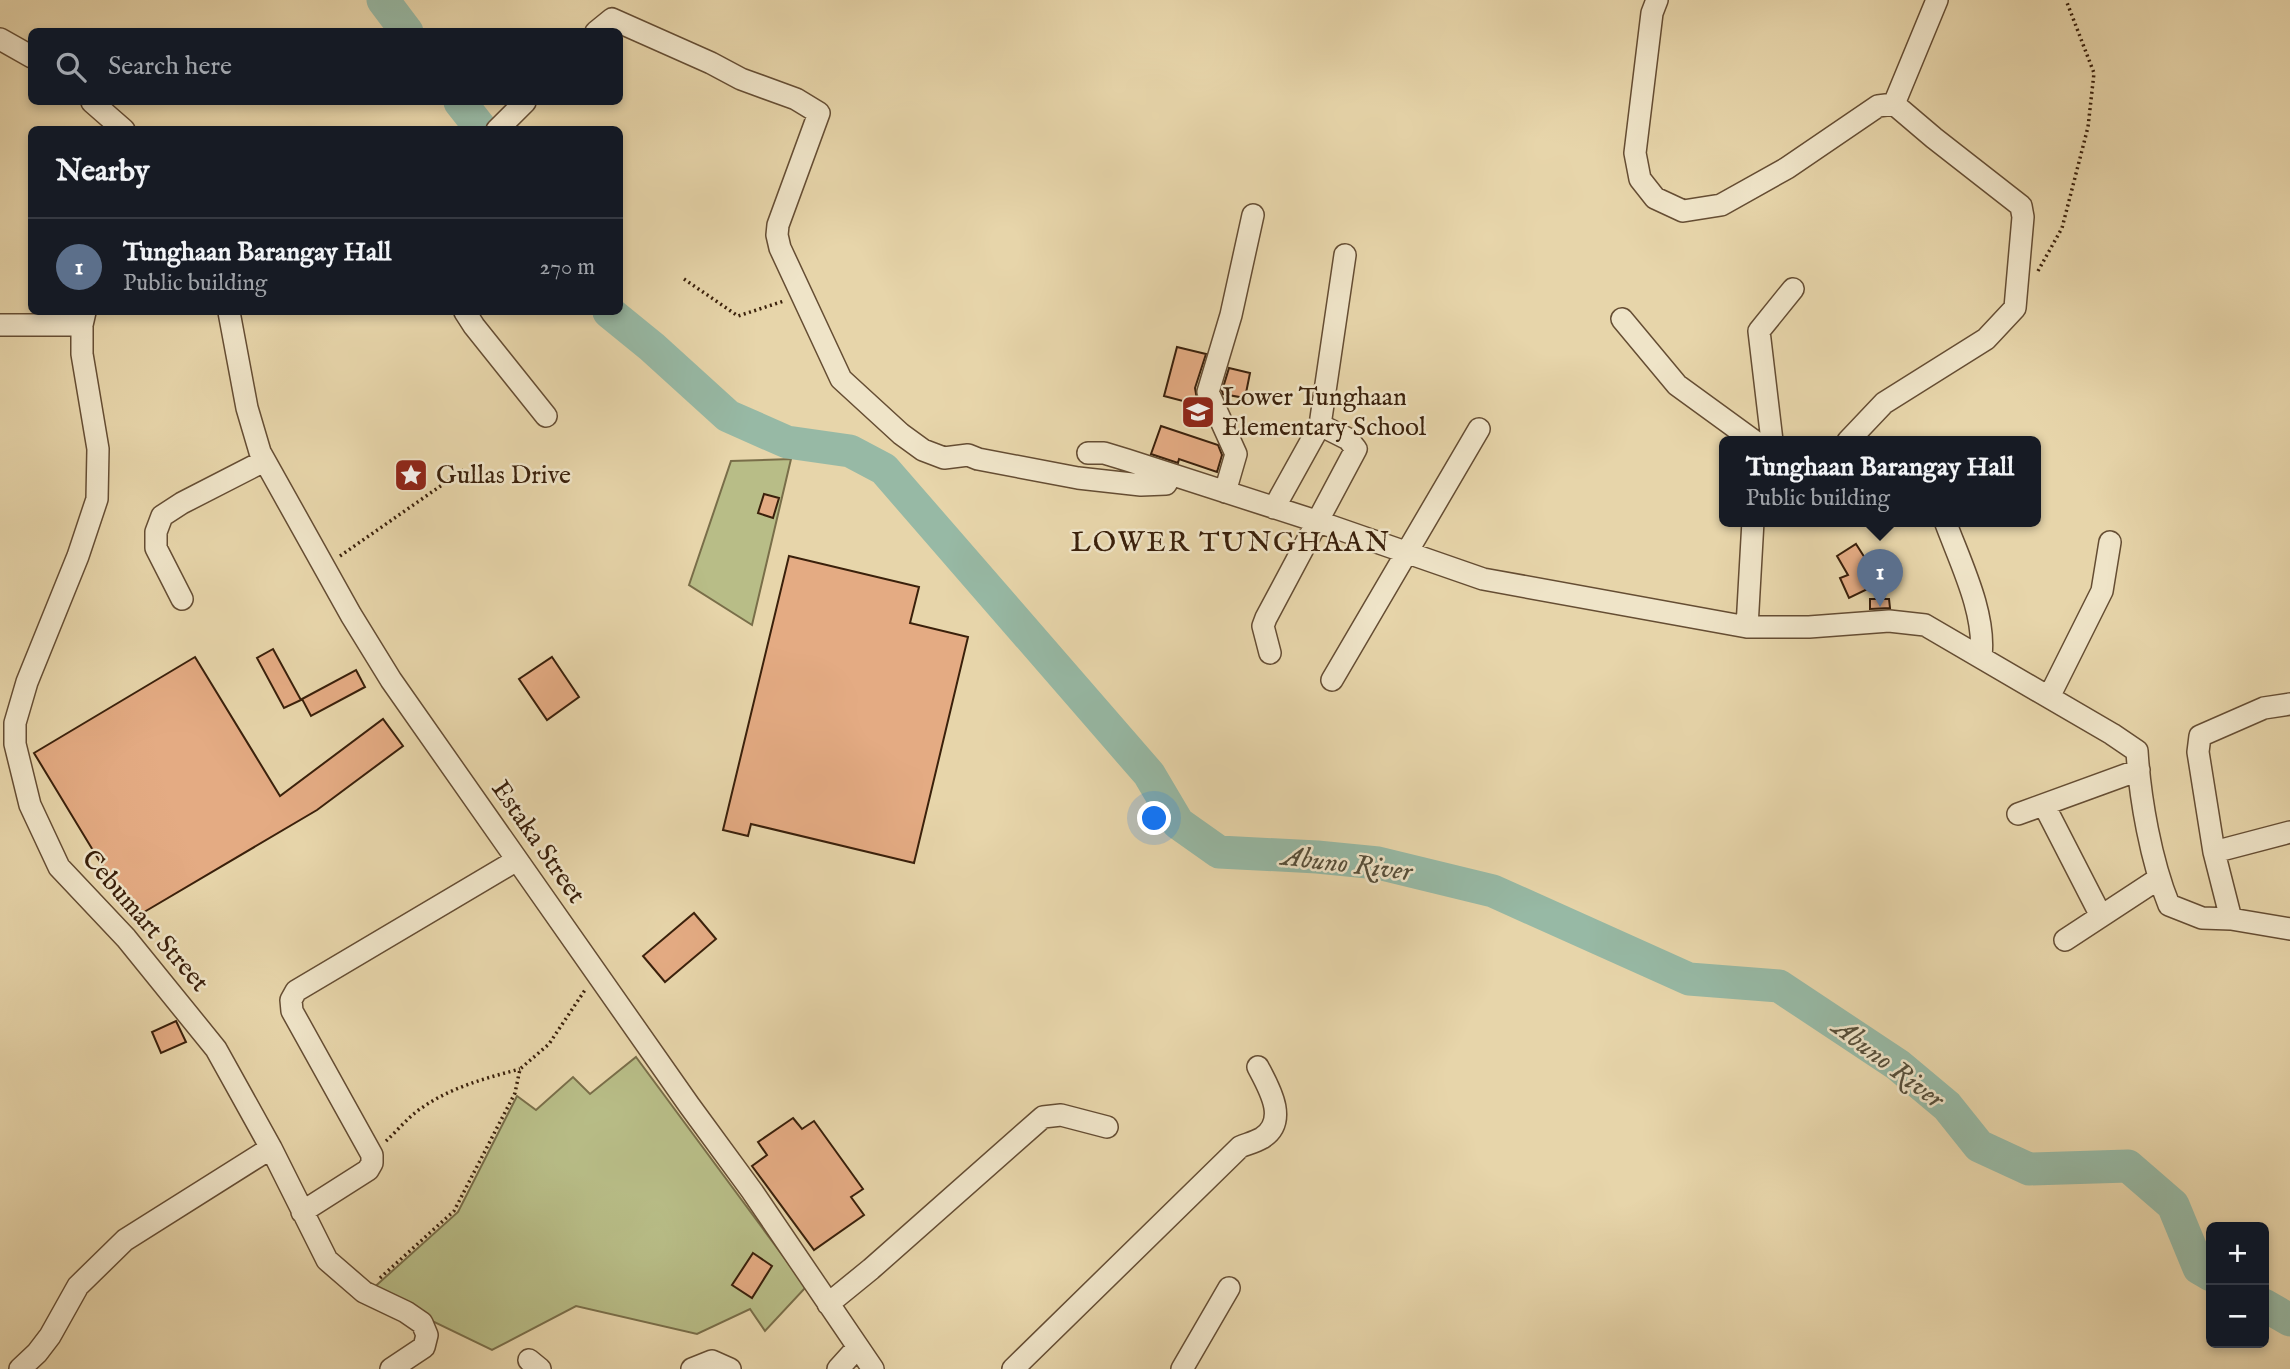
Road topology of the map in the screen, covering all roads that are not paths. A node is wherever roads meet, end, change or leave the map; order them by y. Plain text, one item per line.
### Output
1 (1657, 0) edge
2 (1937, 0) edge
3 (601, 28) edge
4 (0, 39) edge
5 (28, 55) edge
6 (1894, 104) junction
7 (102, 105) edge
8 (521, 105) edge
9 (120, 126) edge
10 (501, 126) edge
11 (1253, 215) dead end
12 (1345, 255) dead end
13 (1793, 289) dead end
14 (230, 315) edge
15 (467, 315) edge
16 (84, 318) edge
17 (1622, 319) dead end
18 (0, 325) edge
19 (546, 416) dead end
20 (1320, 425) junction
21 (1479, 429) dead end
22 (1747, 436) edge
23 (1771, 436) edge
24 (1853, 436) edge
25 (1088, 453) dead end
26 (264, 461) junction
27 (1171, 475) junction
28 (1225, 492) junction
29 (1274, 508) junction
30 (1319, 522) junction
31 (1753, 527) edge
32 (1947, 527) edge
33 (2110, 542) dead end
34 (1407, 554) junction
35 (182, 599) dead end
36 (1747, 627) junction
37 (1270, 653) dead end
38 (1981, 656) junction
39 (1332, 680) dead end
40 (2049, 697) junction
41 (2290, 704) edge
42 (2138, 770) junction
43 (2044, 805) junction
44 (2018, 814) dead end
45 (2288, 828) edge
46 (2214, 852) junction
47 (517, 860) junction
48 (2158, 878) junction
49 (2101, 916) junction
50 (2231, 919) junction
51 (2290, 929) edge
52 (2064, 940) dead end
53 (1258, 1067) dead end
54 (1107, 1127) dead end
55 (271, 1148) junction
56 (302, 1212) junction
57 (1229, 1288) dead end
58 (828, 1304) junction
59 (857, 1348) junction
60 (20, 1369) edge
61 (391, 1369) edge
62 (692, 1369) edge
63 (730, 1369) edge
64 (838, 1369) edge
65 (873, 1369) edge
66 (1013, 1369) edge
67 (1182, 1369) edge

1 - 6 street
2 - 6 street
3 - 27 street
4 - 5 street
6 - 24 street
7 - 9 street
8 - 10 street
11 - 28 street
12 - 20 street
13 - 23 street
14 - 26 street, Estaka Street
15 - 19 street
16 - 18 street
16 - 55 street, Cebumart Street
17 - 22 street
20 - 29 street
20 - 30 street
21 - 34 street
25 - 27 street
26 - 35 street
26 - 47 street, Estaka Street
27 - 28 street
28 - 29 street
29 - 30 street
30 - 34 street
30 - 37 street
31 - 36 street
32 - 38 street
33 - 40 street
34 - 36 street
34 - 39 street
36 - 38 street
38 - 40 street
40 - 42 street
41 - 46 street
42 - 43 street
42 - 48 street
43 - 44 street
43 - 49 street
45 - 46 street
46 - 50 street
47 - 56 street
47 - 58 street, Estaka Street
48 - 49 street
48 - 50 street
49 - 52 street
50 - 51 street
53 - 66 street
54 - 58 street
55 - 56 street, Cebumart Street
55 - 60 street
56 - 61 street, Cebumart Street
57 - 67 street
58 - 59 street, Estaka Street
59 - 64 street
59 - 65 street, Estaka Street
62 - 63 street

